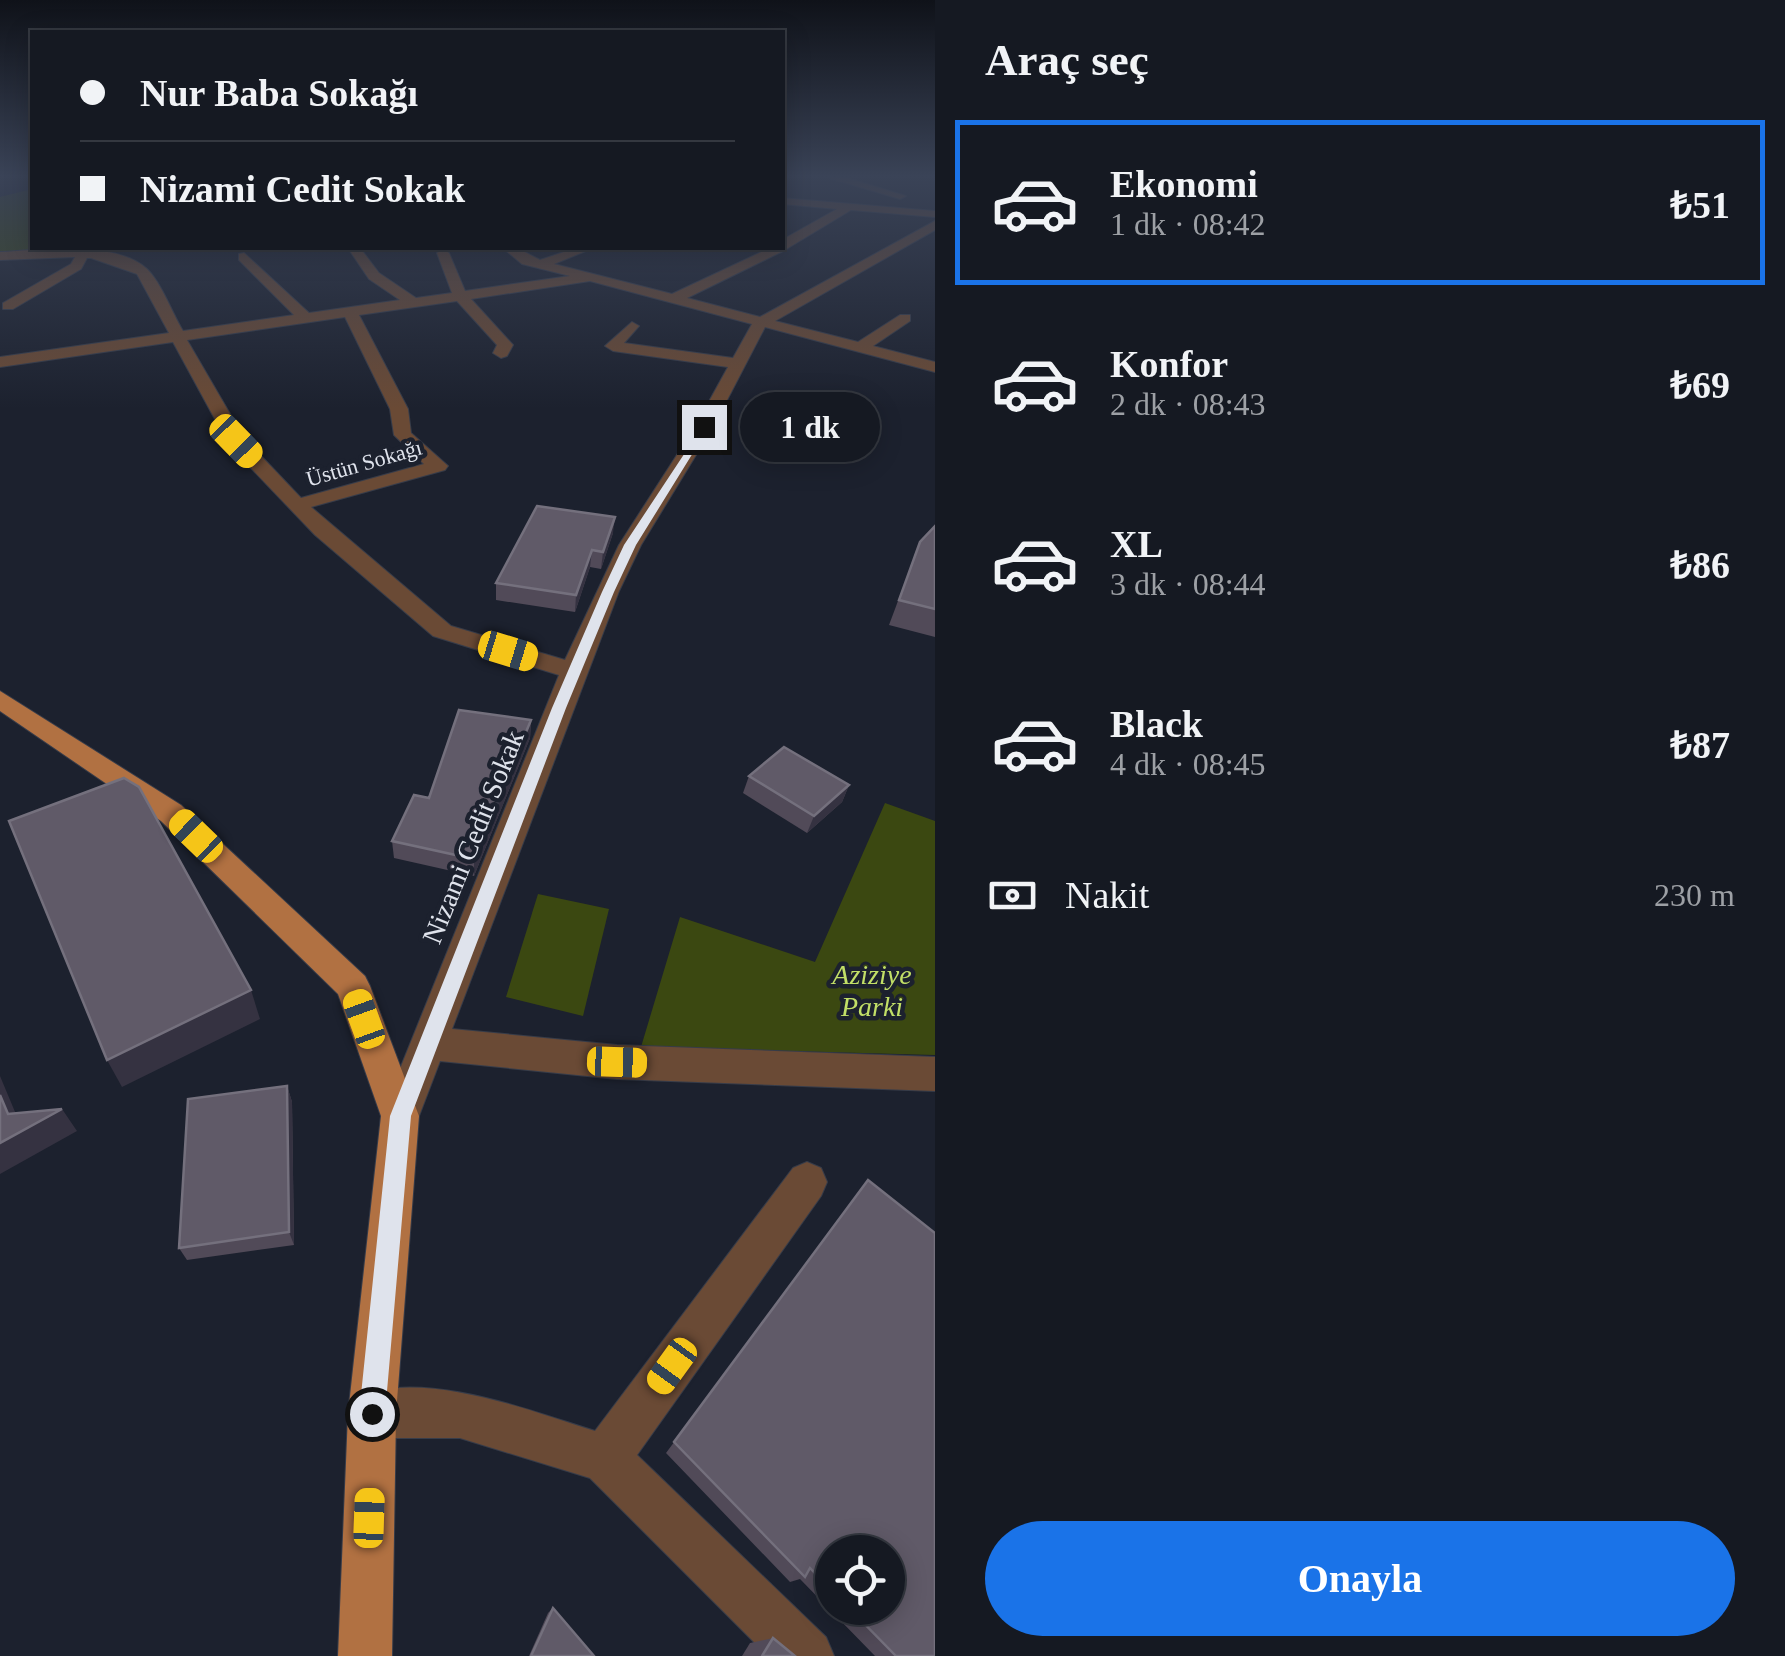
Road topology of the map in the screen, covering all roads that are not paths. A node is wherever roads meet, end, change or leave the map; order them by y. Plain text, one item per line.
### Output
1 (48, 254) edge
2 (82, 254) edge
3 (98, 254) edge
4 (358, 254) edge
5 (443, 254) edge
6 (518, 254) edge
7 (569, 254) edge
8 (764, 254) edge
9 (884, 254) edge
10 (0, 256) edge
11 (244, 257) dead end
12 (539, 265) junction
13 (587, 278) junction
14 (458, 294) junction
15 (672, 300) junction
16 (412, 302) junction
17 (8, 306) dead end
18 (348, 310) junction
19 (303, 316) junction
20 (905, 318) dead end
21 (760, 323) junction
22 (632, 326) dead end
23 (176, 336) junction
24 (858, 349) junction
25 (501, 353) dead end
26 (0, 362) edge
27 (738, 363) junction
28 (935, 367) edge
29 (297, 505) junction
30 (574, 671) junction
31 (0, 699) edge
32 (426, 1043) junction
33 (935, 1074) edge
34 (400, 1116) junction
35 (807, 1182) dead end
36 (372, 1414) junction
37 (605, 1458) junction
38 (366, 1656) edge
39 (807, 1656) edge

1 - 10 street
2 - 17 street
3 - 23 street
4 - 16 street
5 - 14 street
6 - 12 street
7 - 12 street
8 - 15 street
9 - 21 street
11 - 19 street
12 - 13 street
13 - 14 street
13 - 15 street
14 - 16 street
14 - 25 street
15 - 21 street
16 - 18 street
18 - 19 street
18 - 29 street, Üstün Sokağı
19 - 23 street
20 - 24 street
21 - 24 street
21 - 27 street, Nizami Cedit Sokak
22 - 27 street
23 - 26 street
23 - 29 street
24 - 28 street
27 - 30 street, Nizami Cedit Sokak
29 - 30 street
30 - 32 street, Nizami Cedit Sokak
31 - 34 main road
32 - 33 street
32 - 34 street, Nizami Cedit Sokak
34 - 36 main road
35 - 37 street
36 - 37 street
36 - 38 main road
37 - 39 street

